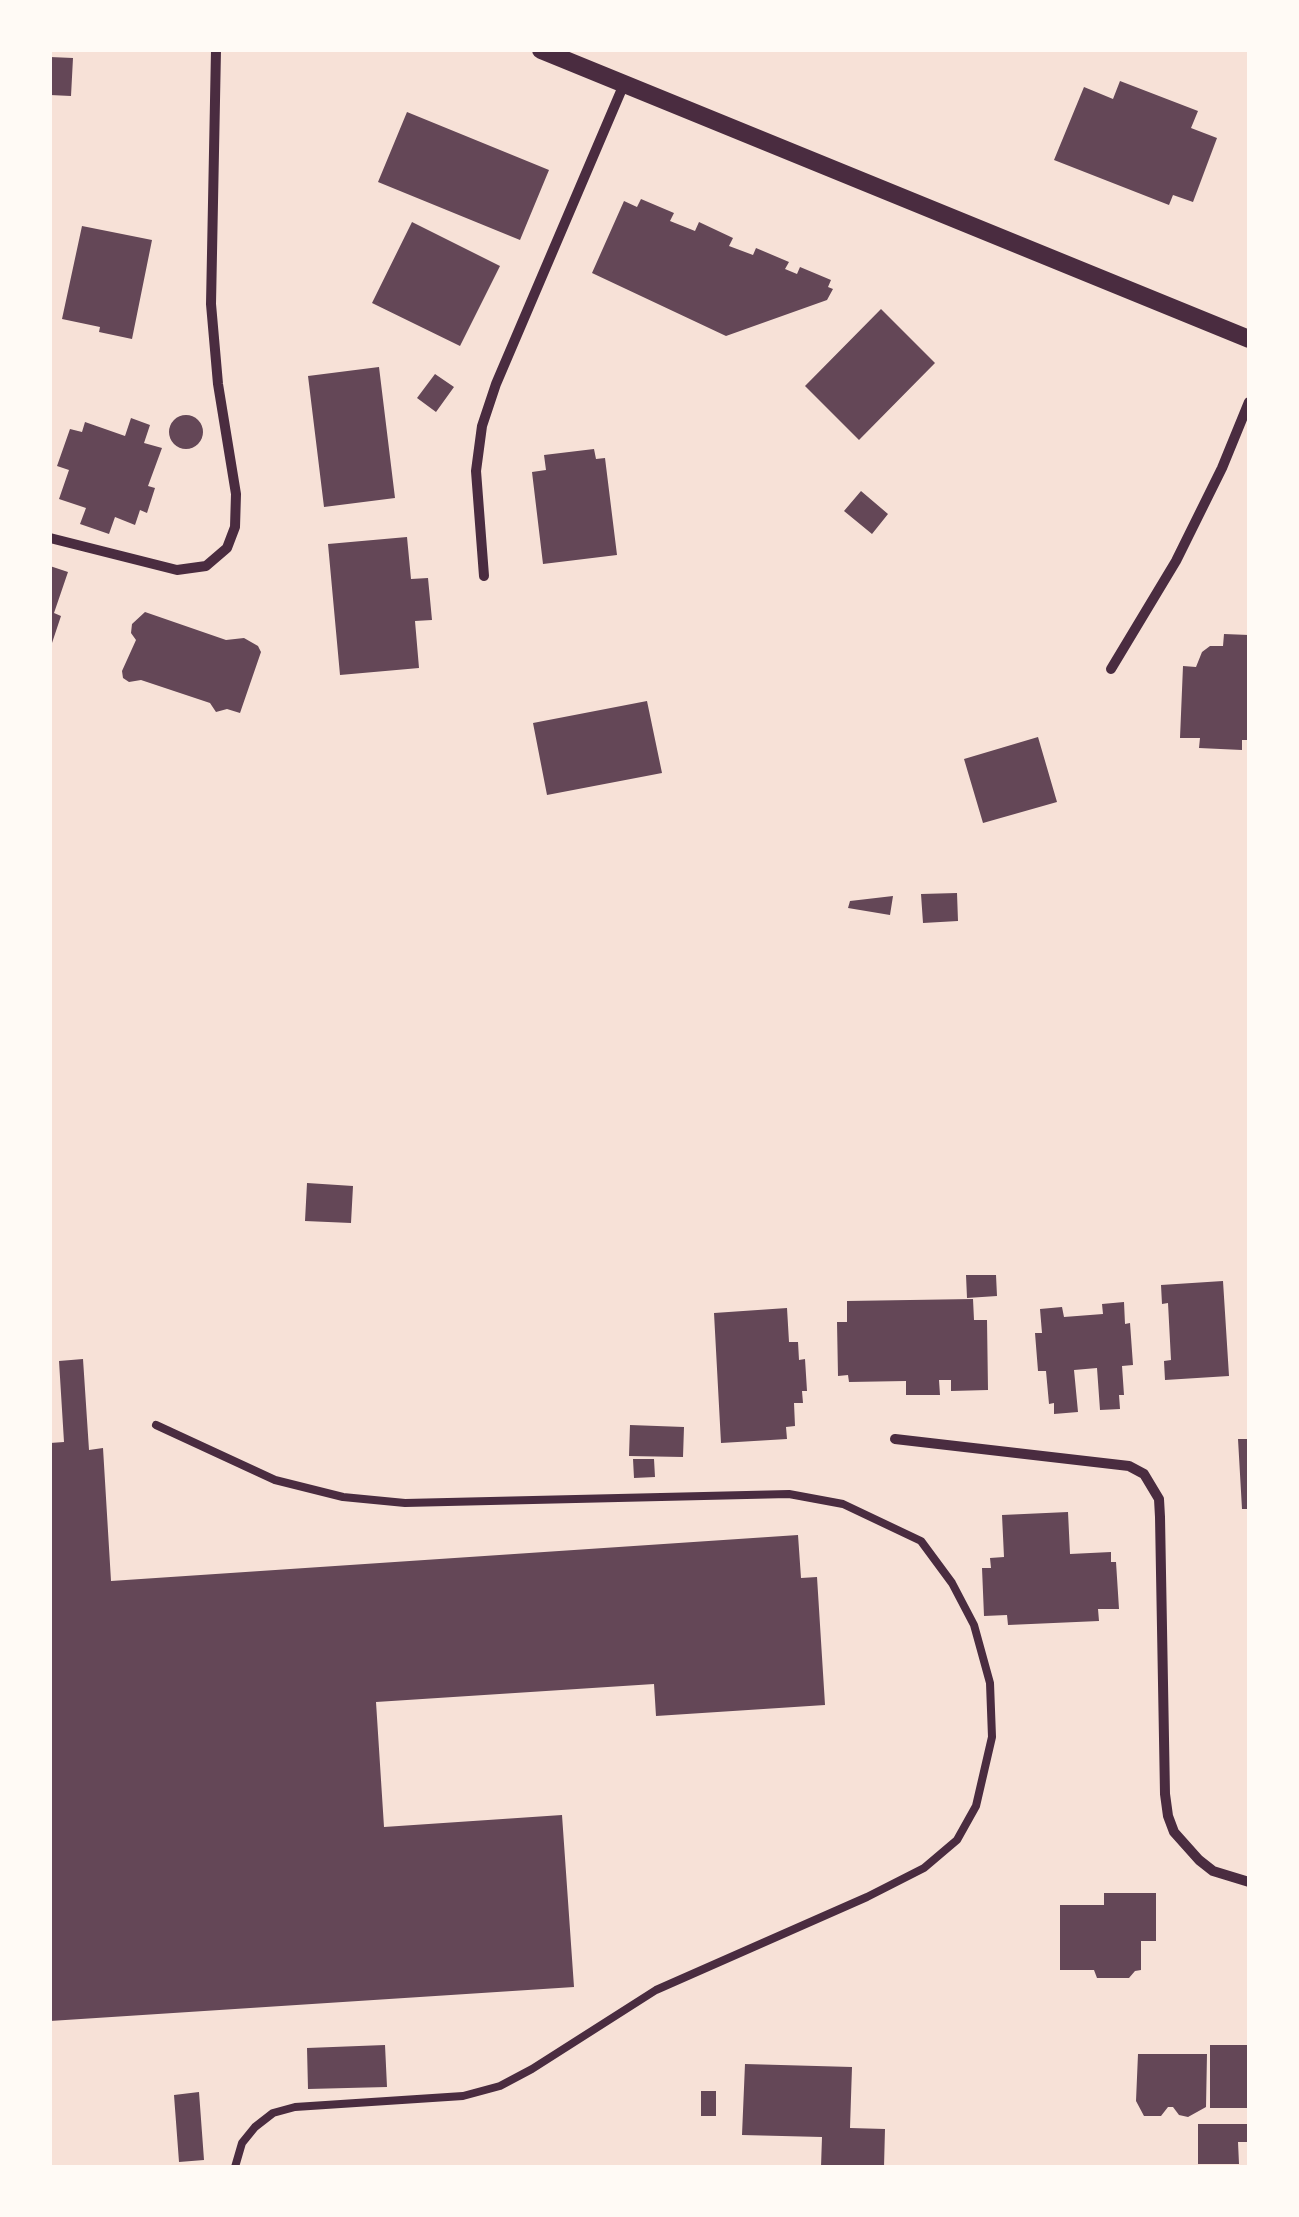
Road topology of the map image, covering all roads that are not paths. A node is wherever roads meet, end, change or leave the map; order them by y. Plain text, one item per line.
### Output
1 (216, 50) edge
2 (541, 50) edge
3 (624, 84) junction
4 (1249, 339) edge
5 (1249, 402) edge
6 (50, 538) edge
7 (484, 576) dead end
8 (1111, 670) dead end
9 (156, 1426) dead end
10 (896, 1439) dead end
11 (1249, 1882) edge
12 (235, 2167) edge

1 - 6 street
2 - 3 street
3 - 4 street
3 - 7 street
5 - 8 street
9 - 12 lane
10 - 11 street

